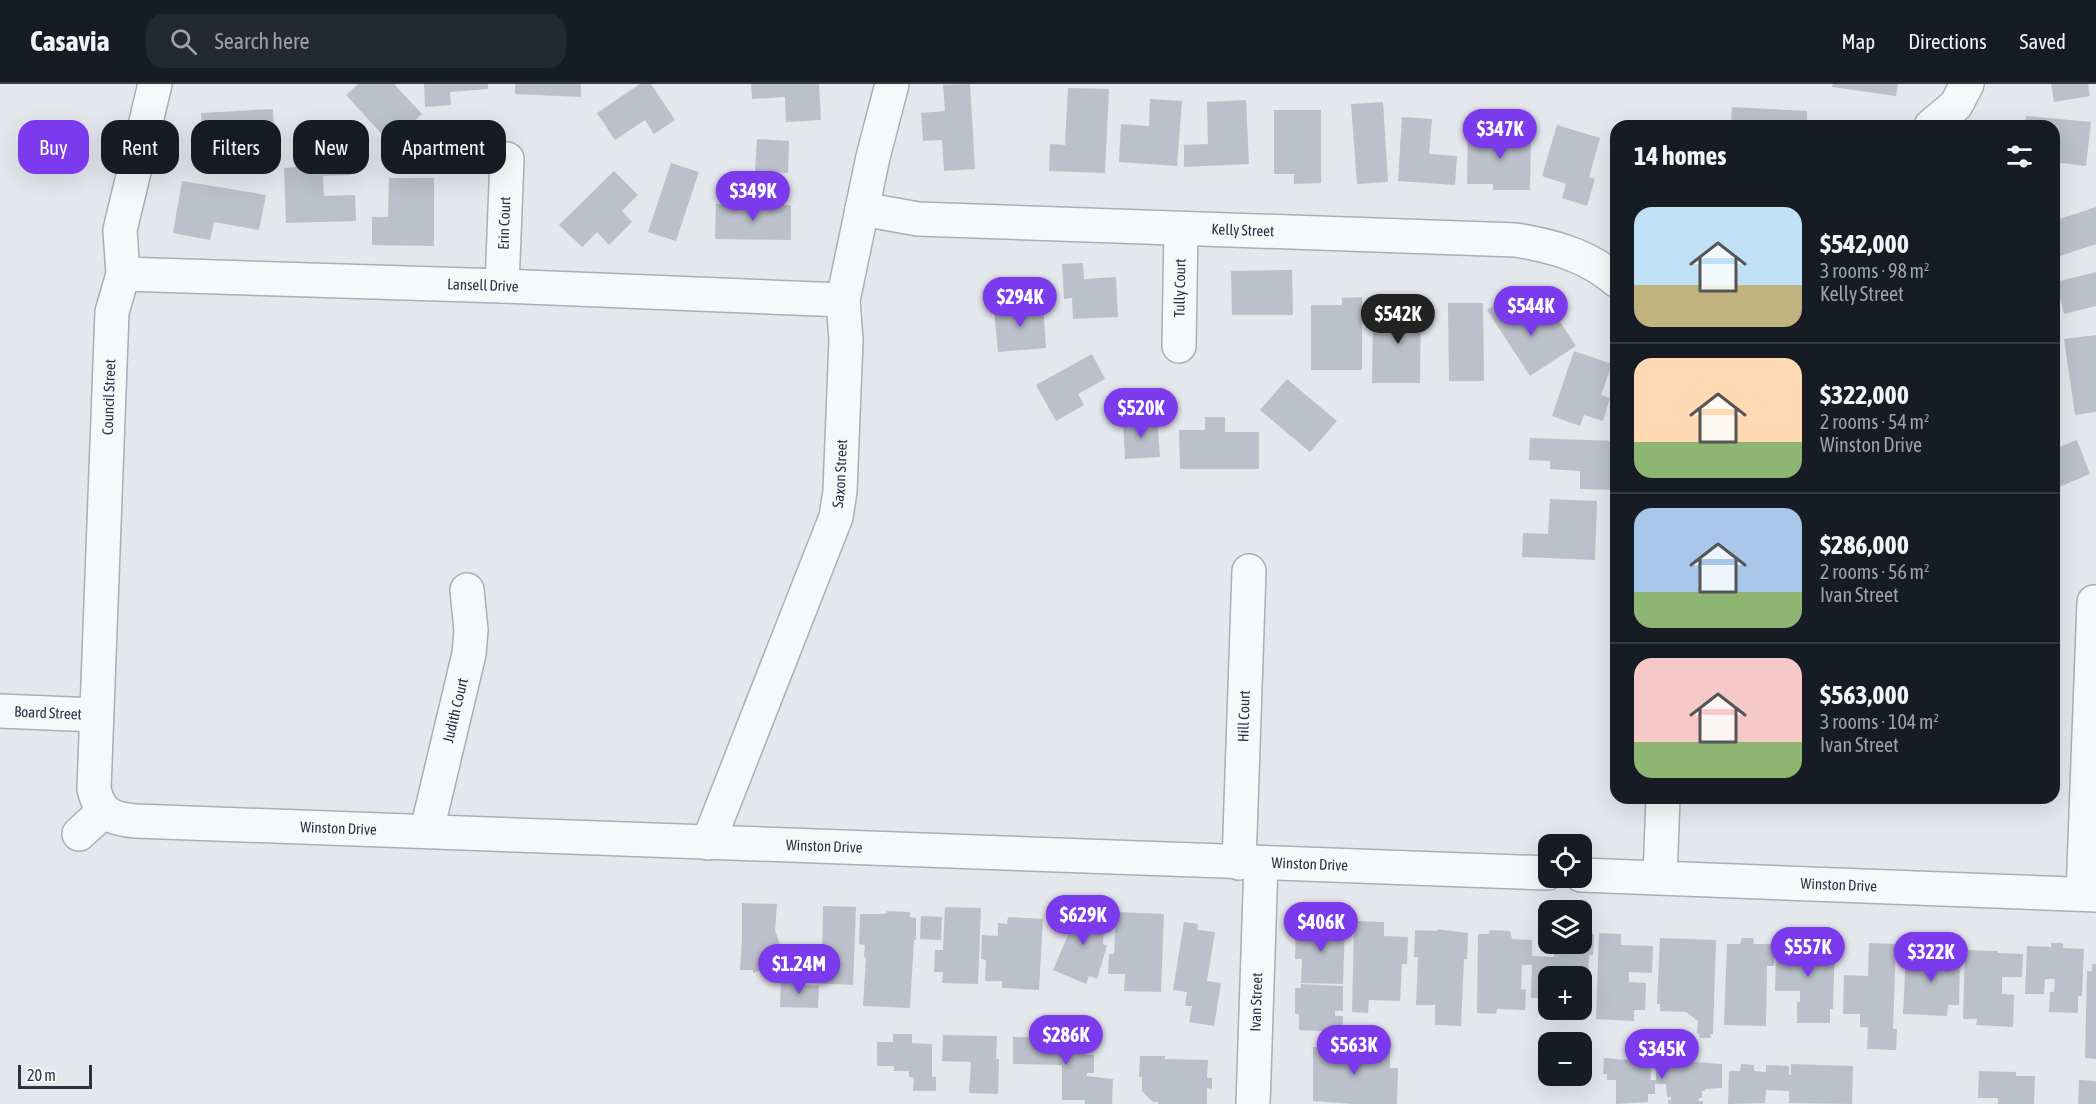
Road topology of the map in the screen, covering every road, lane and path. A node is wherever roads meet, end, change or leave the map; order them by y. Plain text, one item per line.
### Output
1 (154, 84) edge
2 (892, 84) edge
3 (1967, 84) edge
4 (1938, 120) edge
5 (507, 159) dead end
6 (862, 209) junction
7 (1181, 229) junction
8 (123, 274) junction
9 (1610, 276) edge
10 (502, 286) junction
11 (843, 300) junction
12 (1179, 346) dead end
13 (1249, 571) dead end
14 (467, 590) dead end
15 (2094, 602) dead end
16 (0, 711) edge
17 (96, 715) junction
18 (1663, 804) edge
19 (104, 811) junction
20 (427, 830) junction
21 (80, 834) dead end
22 (708, 843) junction
23 (1250, 863) junction
24 (1538, 873) edge
25 (1592, 875) edge
26 (1660, 877) junction
27 (2089, 894) edge
28 (1253, 1104) edge

1 - 8 street, Council Street
2 - 6 street, Saxon Street
3 - 4 street
5 - 10 street, Erin Court
6 - 7 street, Kelly Street
6 - 11 street, Saxon Street
7 - 9 street, Kelly Street
7 - 12 street, Tully Court
8 - 10 street, Lansell Drive
8 - 17 street, Council Street
10 - 11 street, Lansell Drive
11 - 22 street, Saxon Street
13 - 23 street, Hill Court
14 - 20 street, Judith Court
15 - 27 street
16 - 17 street, Board Street
17 - 19 street
18 - 26 street
19 - 20 street, Winston Drive
19 - 21 street
20 - 22 street, Winston Drive
22 - 23 street, Winston Drive
23 - 24 street, Winston Drive
23 - 28 street, Ivan Street
25 - 26 street, Winston Drive
26 - 27 street, Winston Drive

